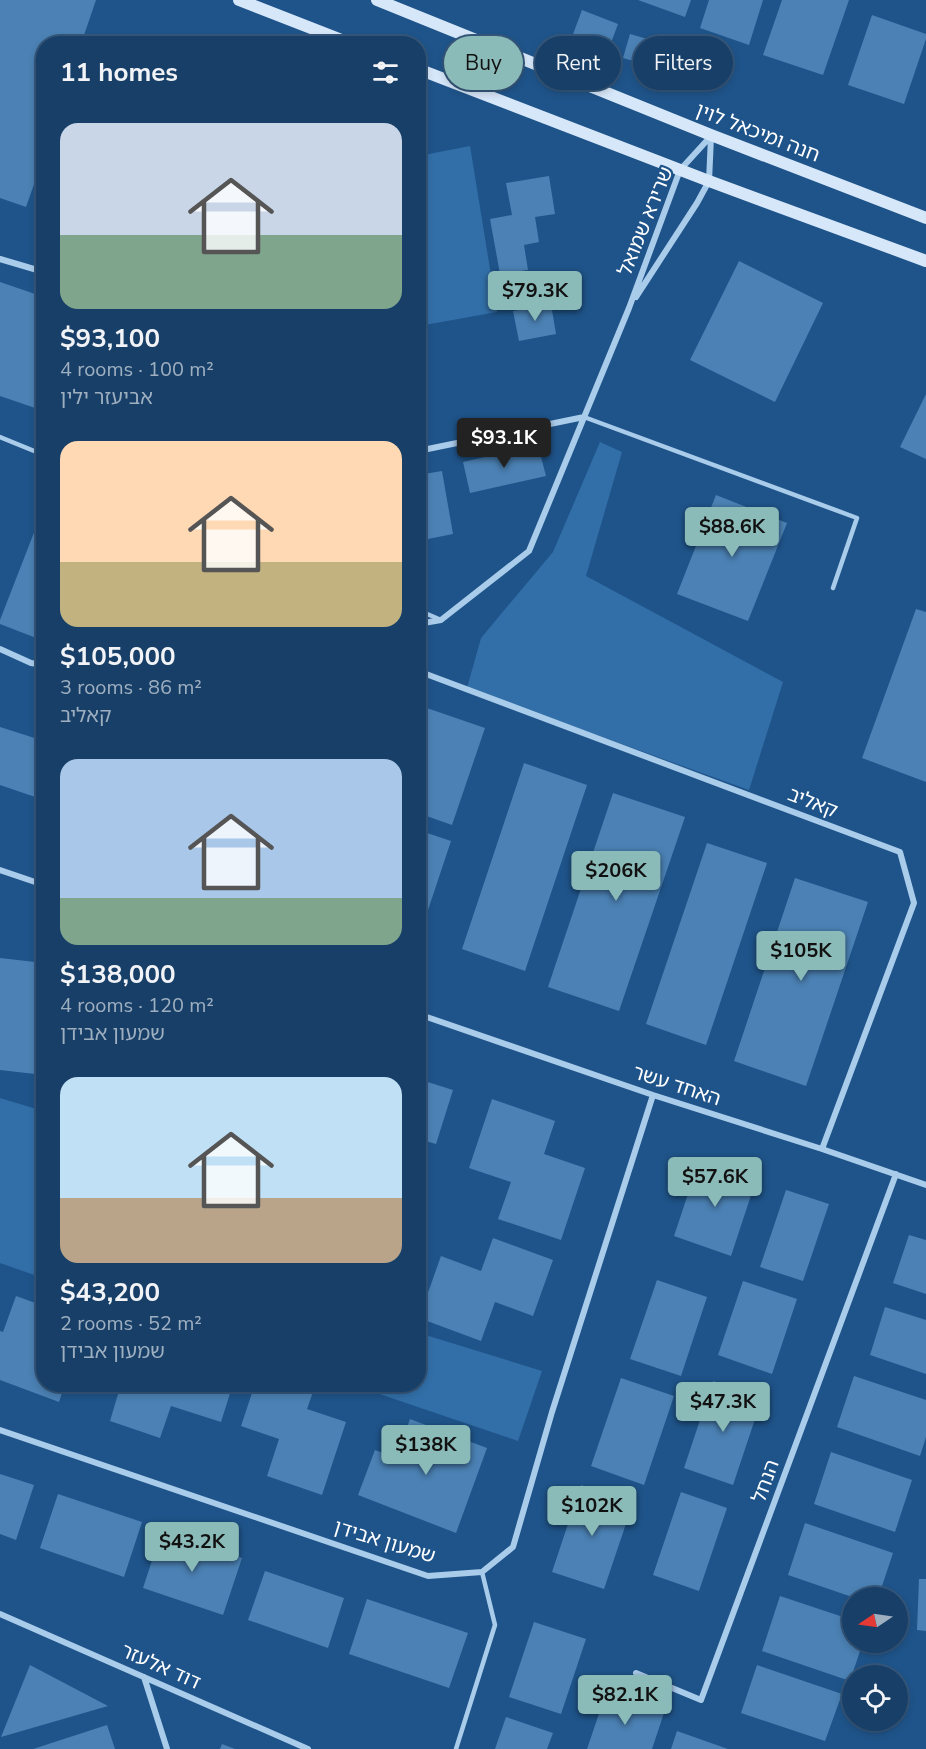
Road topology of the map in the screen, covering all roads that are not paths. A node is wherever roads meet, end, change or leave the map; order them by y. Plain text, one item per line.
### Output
1 (239, 0) edge
2 (377, 0) edge
3 (331, 36) edge
4 (426, 72) edge
5 (711, 135) junction
6 (680, 170) junction
7 (709, 181) junction
8 (926, 218) edge
9 (0, 260) edge
10 (926, 261) edge
11 (36, 270) edge
12 (629, 308) junction
13 (584, 417) junction
14 (0, 437) edge
15 (426, 449) edge
16 (36, 452) edge
17 (833, 588) dead end
18 (426, 613) edge
19 (441, 620) junction
20 (426, 623) edge
21 (0, 649) edge
22 (36, 663) edge
23 (426, 674) edge
24 (0, 870) edge
25 (36, 882) edge
26 (426, 1017) edge
27 (653, 1095) junction
28 (822, 1149) junction
29 (896, 1174) junction
30 (926, 1185) edge
31 (0, 1430) edge
32 (482, 1572) junction
33 (0, 1614) edge
34 (636, 1673) dead end
35 (144, 1677) junction
36 (167, 1749) edge
37 (308, 1749) edge
38 (456, 1749) edge

1 - 3 main road
2 - 5 main road, חנה ומיכאל לוין
4 - 6 main road
5 - 6 street, שרירא שמואל
5 - 7 street, שרירא שמואל
5 - 8 main road, חנה ומיכאל לוין
6 - 7 main road
6 - 12 street, שרירא שמואל
7 - 10 main road
7 - 12 street, שרירא שמואל
9 - 11 street
12 - 13 street, שרירא שמואל
13 - 15 street
13 - 17 lane
13 - 19 street, שרירא שמואל
14 - 16 lane
18 - 19 lane
19 - 20 street, שרירא שמואל
21 - 22 street
23 - 28 street, קאליב
24 - 25 street
26 - 27 street, האחד עשר
27 - 28 street, האחד עשר
27 - 32 street
28 - 29 street, האחד עשר
29 - 30 street, האחד עשר
29 - 34 street, הנחל
31 - 32 street, שמעון אבידן
32 - 38 lane
33 - 35 street, דוד אלעזר
35 - 36 street
35 - 37 street, דוד אלעזר

